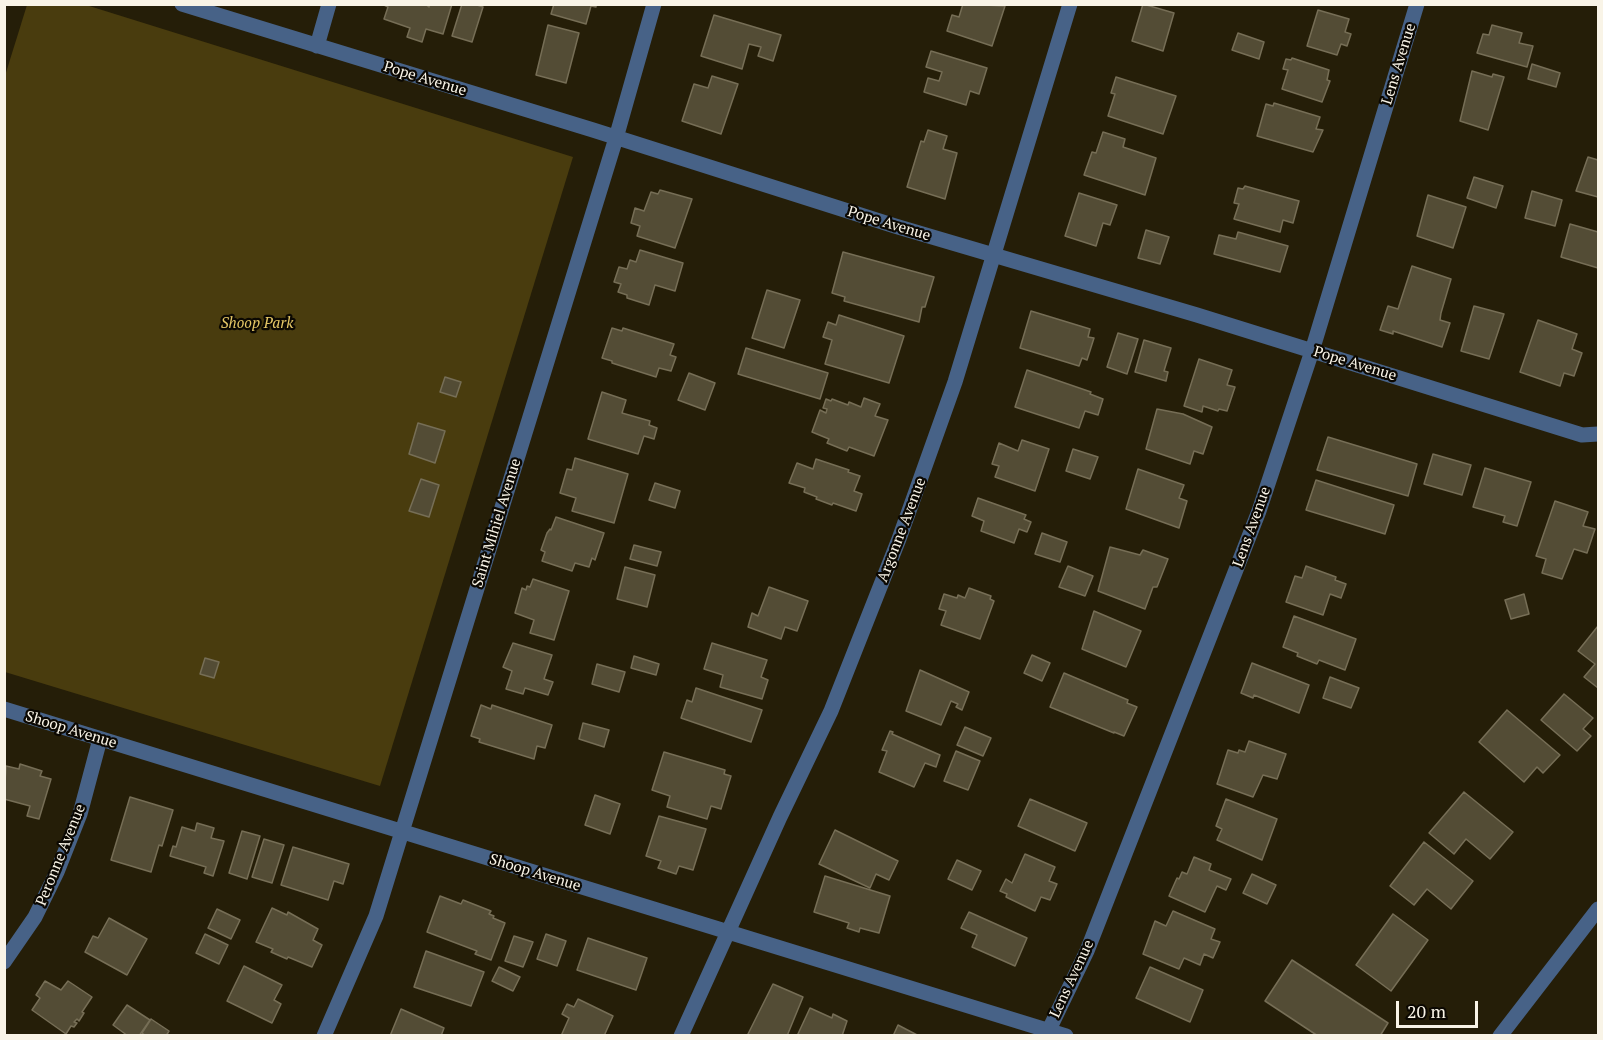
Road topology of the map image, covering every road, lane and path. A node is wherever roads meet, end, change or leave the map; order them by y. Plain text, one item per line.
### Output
1 (182, 4) edge
2 (329, 4) edge
3 (654, 4) edge
4 (1070, 4) edge
5 (1417, 4) edge
6 (316, 46) junction
7 (616, 138) junction
8 (993, 255) junction
9 (1312, 351) junction
10 (1599, 434) edge
11 (4, 709) edge
12 (100, 739) junction
13 (402, 832) junction
14 (1599, 909) edge
15 (729, 932) junction
16 (4, 962) edge
17 (1048, 1032) edge
18 (324, 1035) edge
19 (681, 1035) edge
20 (1066, 1035) edge
21 (1500, 1035) edge

1 - 6 street, Pope Avenue
2 - 6 street
3 - 7 street, Saint Mihiel Avenue
4 - 8 street, Argonne Avenue
5 - 9 street, Lens Avenue
6 - 7 street, Pope Avenue
7 - 8 street, Pope Avenue
7 - 13 street, Saint Mihiel Avenue
8 - 9 street, Pope Avenue
8 - 15 street, Argonne Avenue
9 - 10 street, Pope Avenue
9 - 17 street, Lens Avenue
11 - 12 street, Shoop Avenue
12 - 13 street, Shoop Avenue
12 - 16 street, Peronne Avenue
13 - 15 street, Shoop Avenue
13 - 18 street, Saint Mihiel Avenue
14 - 21 street
15 - 17 street, Shoop Avenue
15 - 19 street, Argonne Avenue
17 - 20 street, Shoop Avenue

